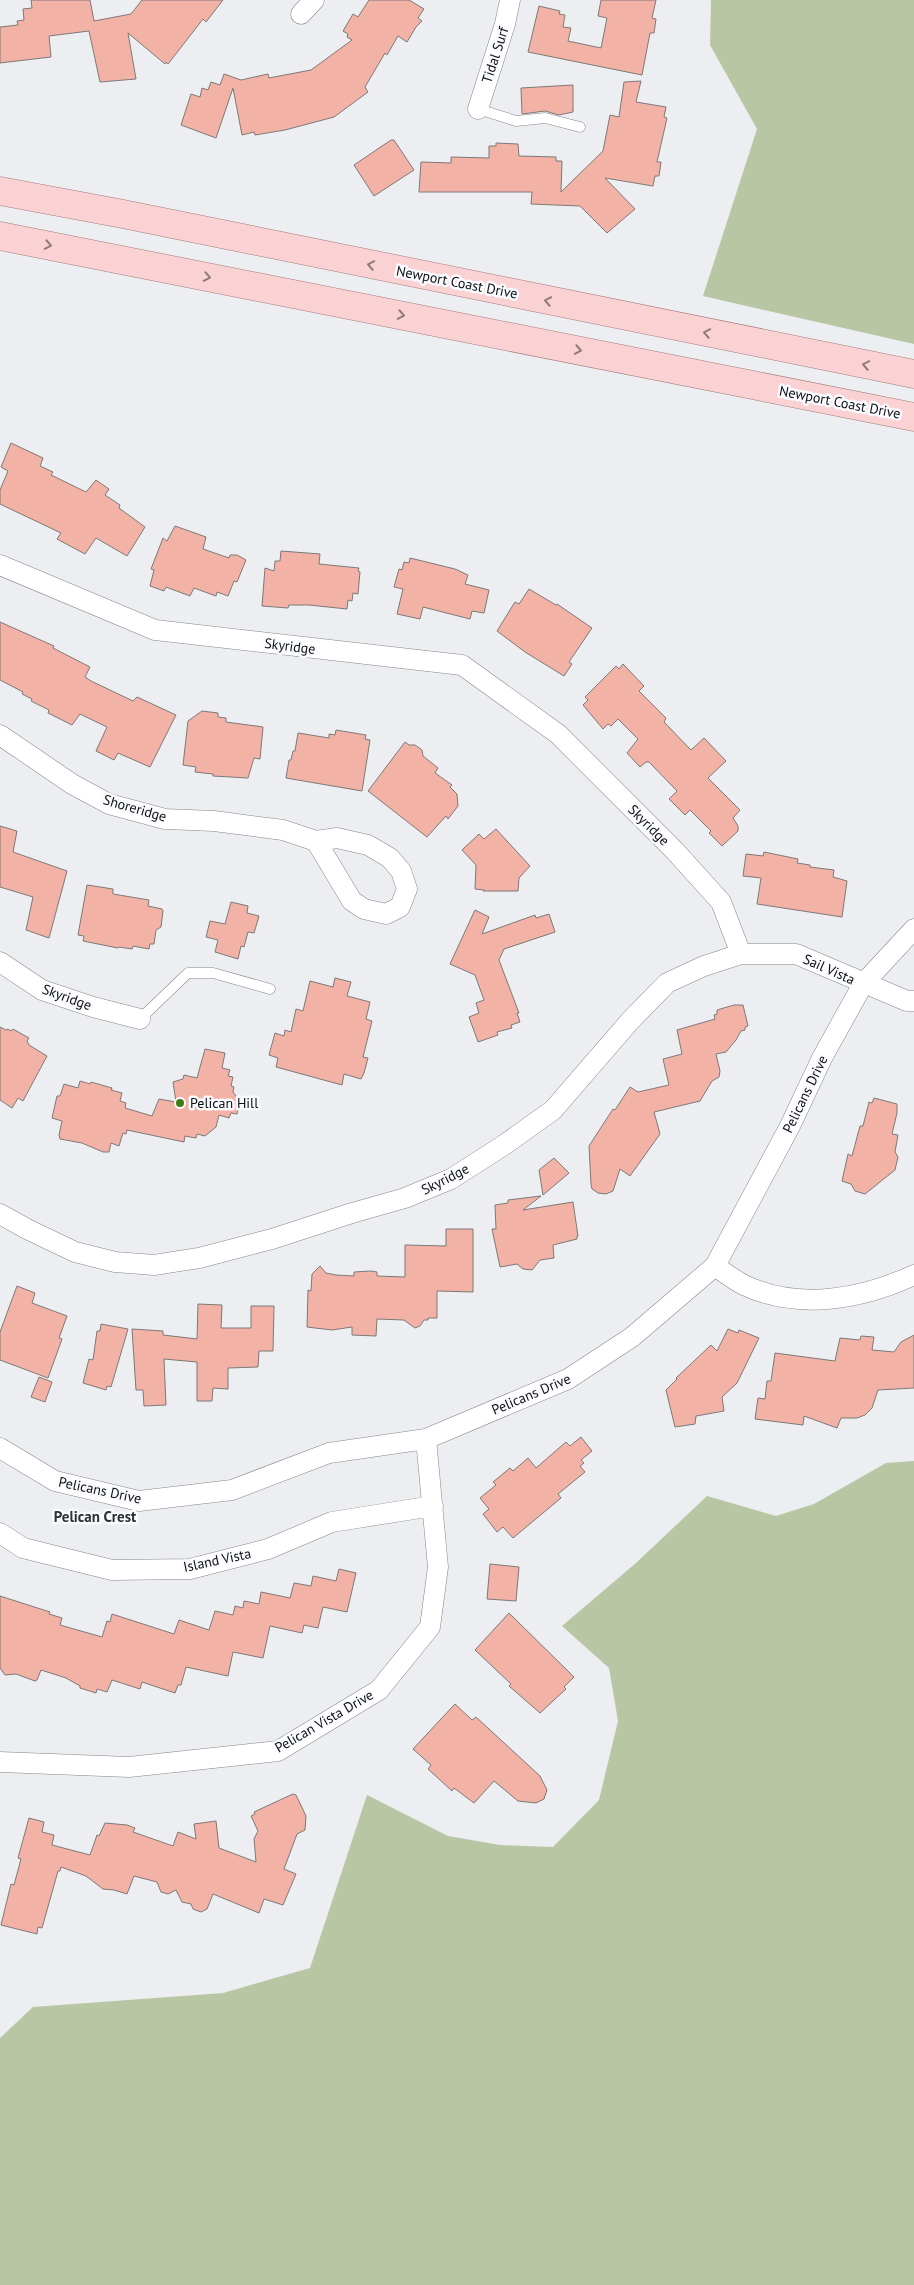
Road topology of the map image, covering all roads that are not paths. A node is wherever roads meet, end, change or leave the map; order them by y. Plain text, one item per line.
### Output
1 (510, 0) edge
2 (478, 109) joint
3 (580, 127) dead end
4 (0, 191) edge
5 (0, 236) edge
6 (914, 374) edge
7 (914, 416) edge
8 (0, 565) edge
9 (0, 735) edge
10 (316, 841) junction
11 (914, 929) edge
12 (741, 954) junction
13 (0, 962) edge
14 (862, 984) junction
15 (270, 989) dead end
16 (914, 1001) edge
17 (140, 1019) joint
18 (0, 1214) edge
19 (715, 1266) junction
20 (914, 1275) edge
21 (426, 1439) junction
22 (0, 1448) edge
23 (433, 1506) junction
24 (0, 1534) edge
25 (0, 1762) edge

1 - 2 street, Tidal Surf
2 - 3 lane
6 -> 4 main road, Newport Coast Drive
5 -> 7 main road, Newport Coast Drive
8 - 12 street, Skyridge
9 - 10 street, Shoreridge
10 - 10 street, Shoreridge
11 - 14 street, Pelicans Drive
12 - 14 street, Sail Vista
12 - 18 street, Skyridge
13 - 17 street, Skyridge
14 - 16 street, Sail Vista
14 - 19 street, Pelicans Drive
15 - 17 lane
19 - 20 street
19 - 21 street, Pelicans Drive
21 - 22 street, Pelicans Drive
21 - 23 street, Pelican Vista Drive
23 - 24 street, Island Vista
23 - 25 street, Pelican Vista Drive

